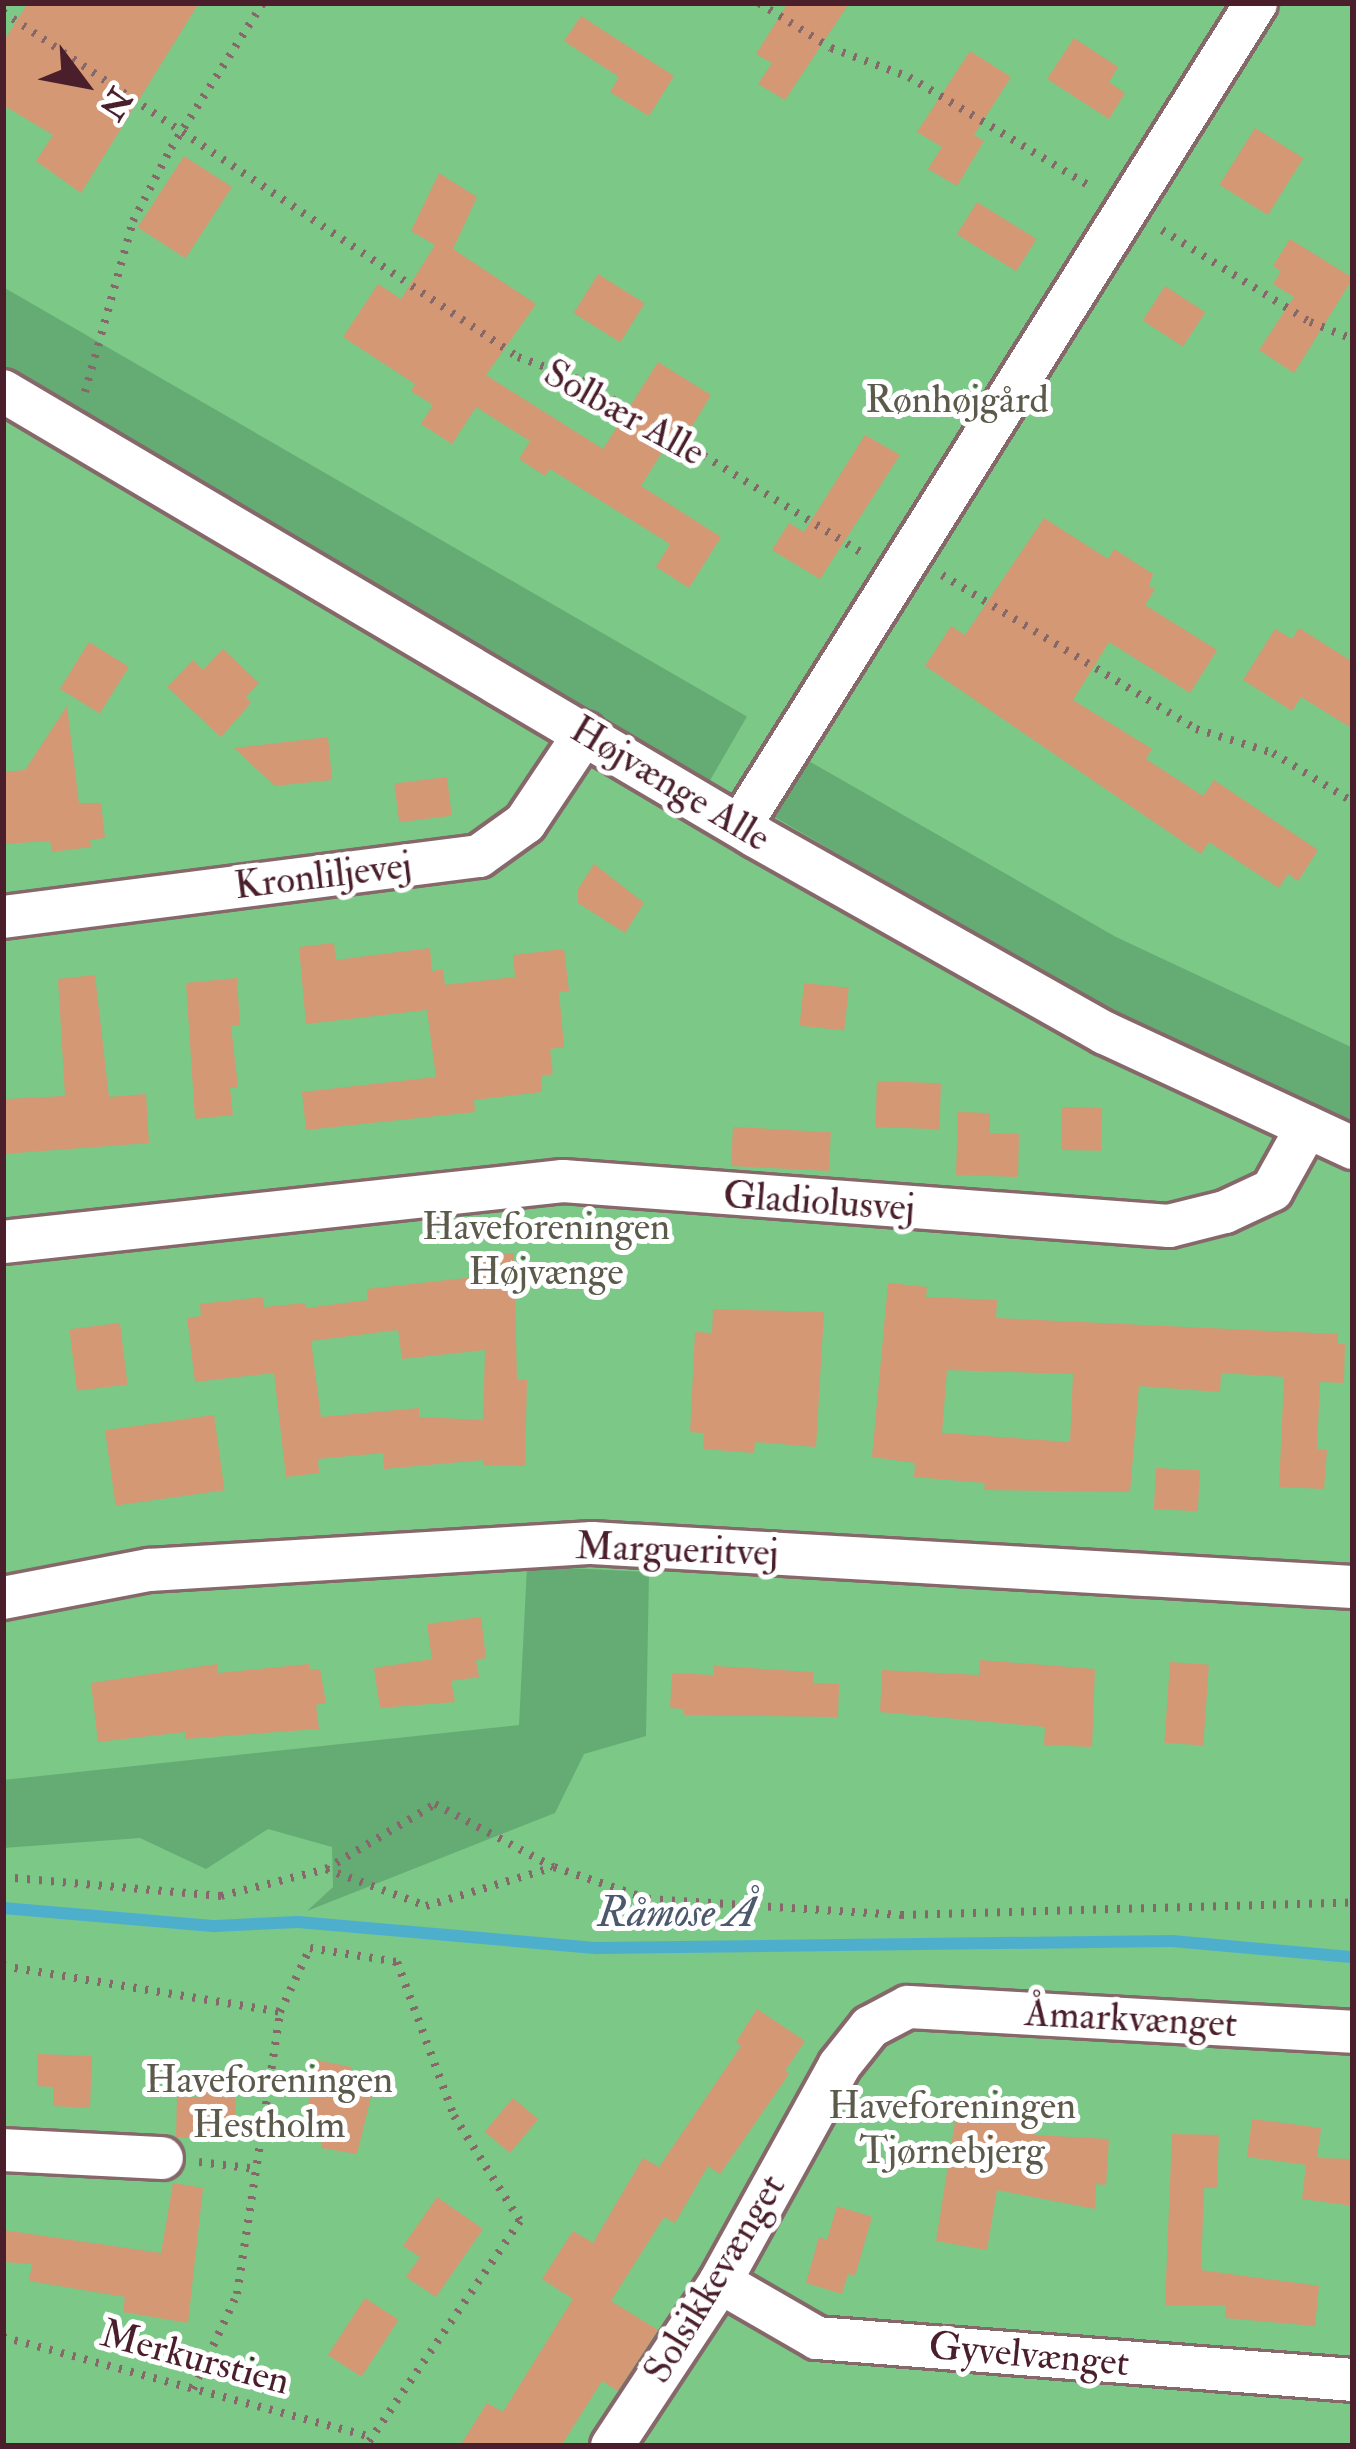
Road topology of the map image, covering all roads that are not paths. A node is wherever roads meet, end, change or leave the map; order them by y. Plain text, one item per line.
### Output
1 (1256, 3) edge
2 (3, 391) edge
3 (586, 733) junction
4 (740, 826) junction
5 (3, 917) edge
6 (1307, 1127) junction
7 (1353, 1148) edge
8 (3, 1242) edge
9 (1353, 1587) edge
10 (3, 1598) edge
11 (908, 2007) joint
12 (1353, 2032) edge
13 (3, 2150) edge
14 (162, 2158) road end
15 (720, 2282) junction
16 (1353, 2380) edge
17 (612, 2446) edge

1 - 4 street
2 - 3 street, Højvænge Alle
3 - 4 street, Højvænge Alle
3 - 5 street, Kronliljevej
4 - 6 street, Højvænge Alle
6 - 7 street, Højvænge Alle
6 - 8 street, Gladiolusvej
9 - 10 street, Margueritvej
11 - 12 street, Åmarkvænget
11 - 15 street, Solsikkevænget
13 - 14 street
15 - 16 street, Gyvelvænget
15 - 17 street, Solsikkevænget

